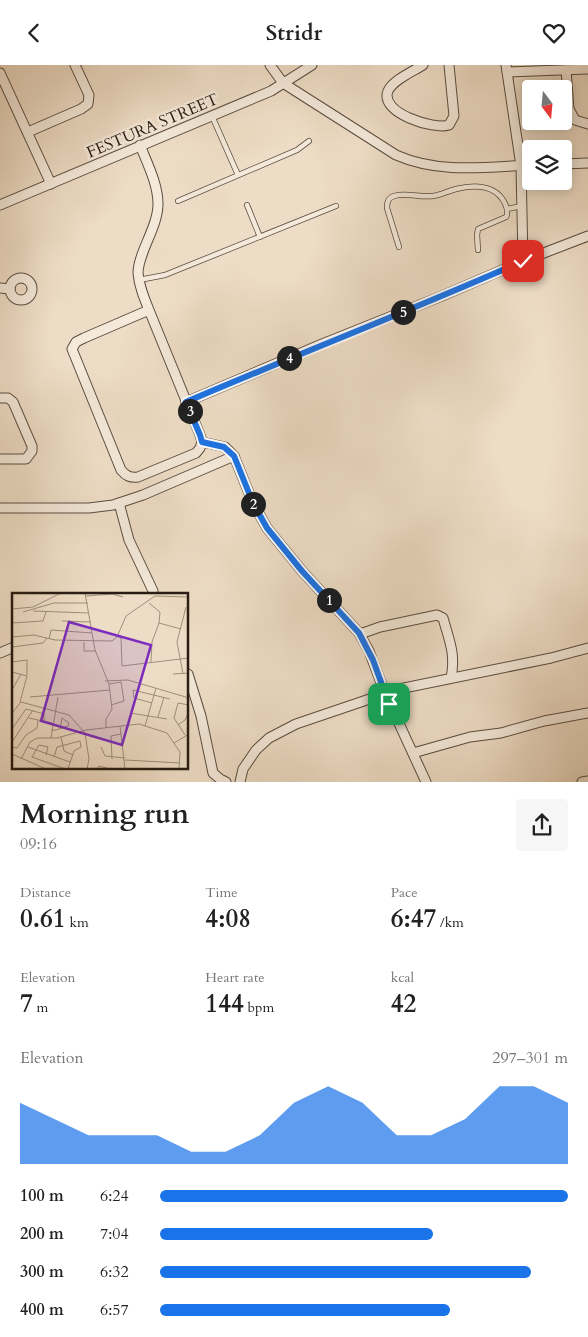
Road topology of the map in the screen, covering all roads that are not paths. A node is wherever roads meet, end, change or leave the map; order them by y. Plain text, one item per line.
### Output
1 (75, 65) edge
2 (270, 65) edge
3 (312, 65) edge
4 (422, 65) edge
5 (449, 65) edge
6 (507, 68) edge
7 (566, 69) junction
8 (588, 69) edge
9 (0, 73) edge
10 (283, 83) junction
11 (212, 116) junction
12 (588, 124) edge
13 (28, 132) junction
14 (309, 141) dead end
15 (140, 145) junction
16 (588, 163) edge
17 (572, 164) edge
18 (521, 166) junction
19 (238, 175) junction
20 (51, 184) junction
21 (178, 201) dead end
22 (0, 205) edge
23 (247, 205) dead end
24 (336, 206) dead end
25 (522, 207) junction
26 (507, 209) junction
27 (588, 236) edge
28 (260, 237) junction
29 (399, 247) dead end
30 (478, 250) dead end
31 (523, 261) junction
32 (139, 280) junction
33 (0, 288) edge
34 (10, 289) dead end
35 (149, 310) junction
36 (0, 398) edge
37 (186, 402) junction
38 (202, 442) junction
39 (234, 456) junction
40 (0, 459) edge
41 (119, 503) junction
42 (0, 508) edge
43 (153, 593) edge
44 (360, 634) junction
45 (12, 648) edge
46 (588, 648) edge
47 (0, 653) edge
48 (189, 677) edge
49 (451, 678) junction
50 (384, 693) junction
51 (588, 713) edge
52 (412, 753) junction
53 (588, 781) edge
54 (226, 782) edge
55 (240, 782) edge
56 (426, 782) edge
57 (582, 782) edge

1 - 13 street
2 - 10 street
3 - 10 street, FESTURA STREET
4 - 5 street
6 - 7 street
6 - 18 street
7 - 8 street
7 - 12 street
9 - 13 street
10 - 11 street, FESTURA STREET
10 - 18 street
11 - 15 street, FESTURA STREET
11 - 19 lane
13 - 20 street
14 - 19 lane
15 - 20 street, FESTURA STREET
15 - 32 street
16 - 17 street
18 - 25 street
19 - 21 lane
20 - 22 street, FESTURA STREET
23 - 28 lane
24 - 28 lane
25 - 26 lane
25 - 31 street
26 - 29 lane
26 - 30 lane
27 - 31 street
28 - 32 lane
31 - 37 street
32 - 35 street
33 - 34 street
35 - 37 street
35 - 38 street
36 - 40 street
37 - 38 street
38 - 39 street
39 - 41 street
39 - 44 street
41 - 42 street
41 - 43 street
44 - 49 street
44 - 50 street
45 - 47 street
46 - 49 street
48 - 54 street
49 - 50 street
50 - 52 street
50 - 55 street
51 - 52 street
52 - 56 street
53 - 57 street

